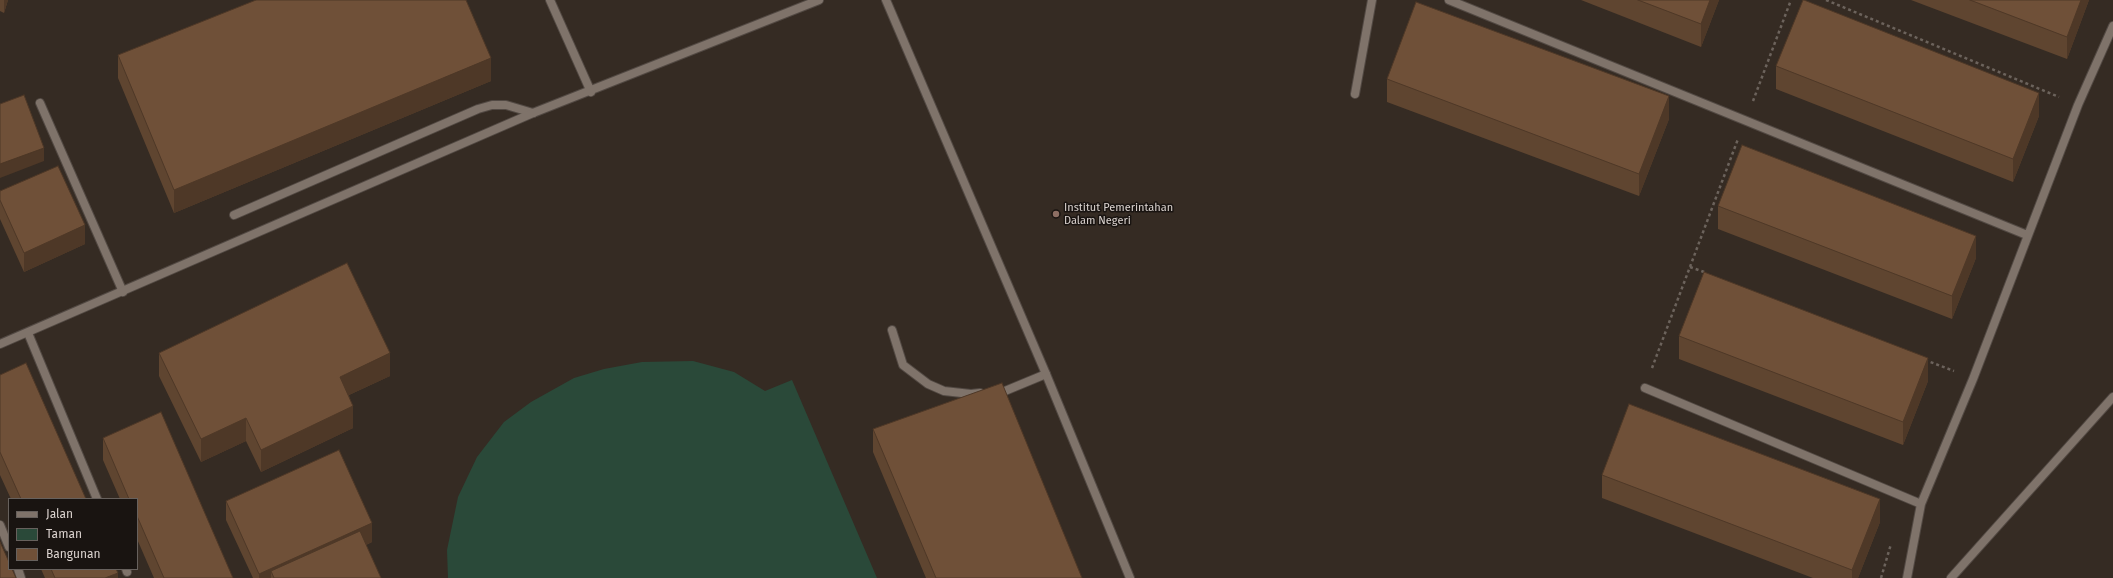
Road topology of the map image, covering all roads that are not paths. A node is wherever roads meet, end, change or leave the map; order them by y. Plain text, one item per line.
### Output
1 (550, 0) edge
2 (819, 0) edge
3 (886, 0) edge
4 (1372, 0) edge
5 (1449, 0) edge
6 (2113, 26) edge
7 (591, 92) junction
8 (1355, 94) dead end
9 (40, 103) dead end
10 (533, 113) junction
11 (234, 215) dead end
12 (2028, 235) junction
13 (123, 292) junction
14 (892, 330) dead end
15 (28, 333) junction
16 (0, 344) edge
17 (1046, 374) junction
18 (1644, 388) road end
19 (2113, 397) edge
20 (97, 498) edge
21 (1921, 504) junction
22 (0, 525) edge
23 (8, 545) edge
24 (1130, 578) edge
25 (1907, 578) edge
26 (1951, 578) edge

1 - 7 street
2 - 7 street
3 - 17 street
4 - 8 street
5 - 12 street
6 - 12 street
7 - 10 street
9 - 13 street
10 - 11 street
10 - 13 street
12 - 21 street
13 - 15 street
14 - 17 street
15 - 16 street
15 - 20 street
17 - 24 street
18 - 21 street
19 - 26 street
21 - 25 street
22 - 23 street

